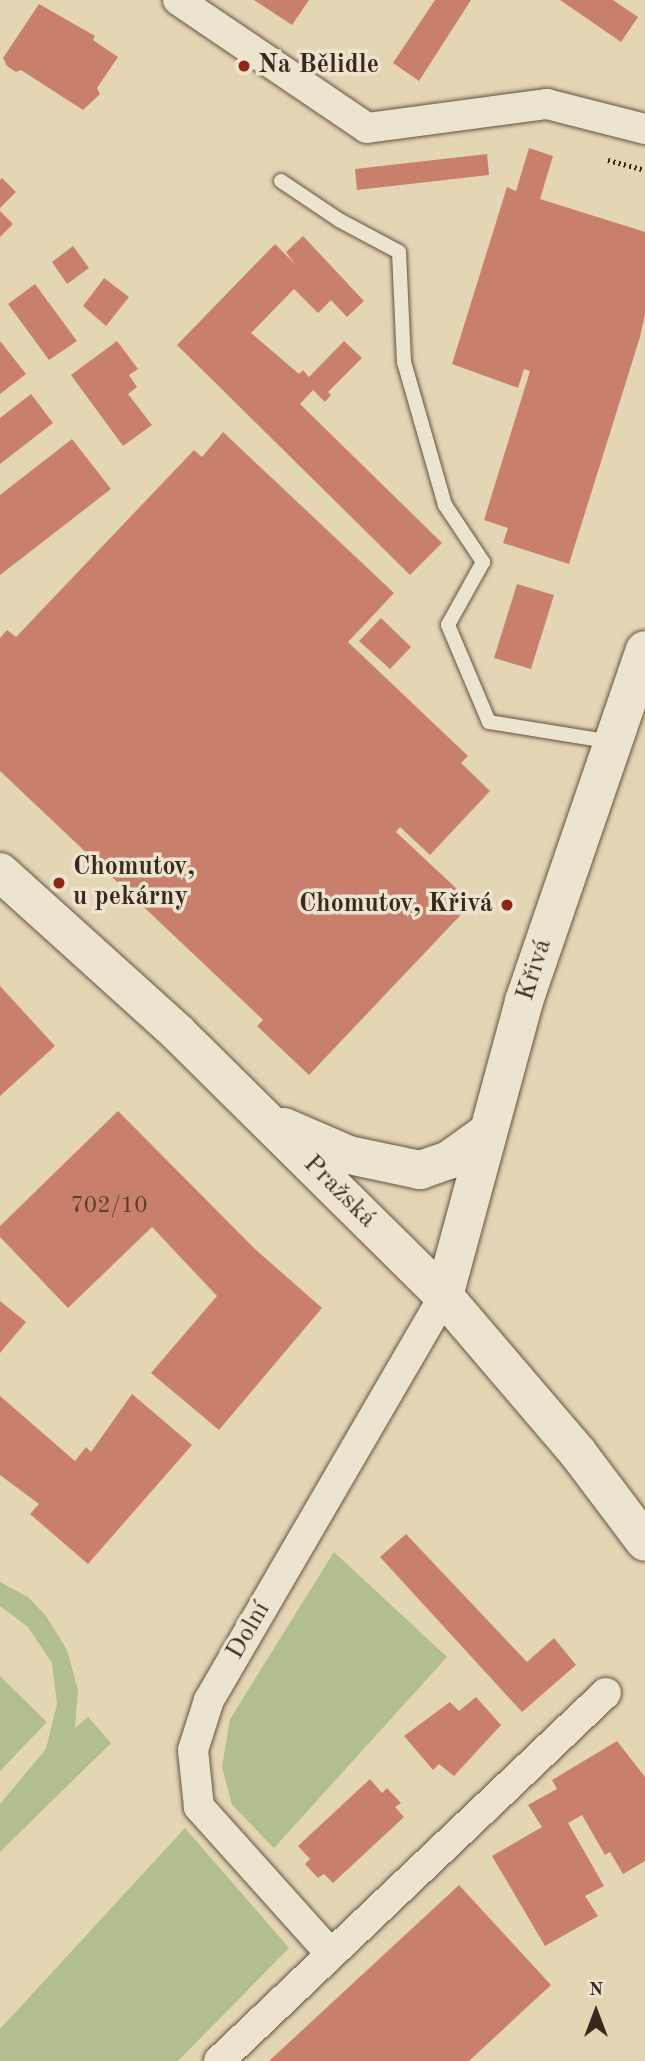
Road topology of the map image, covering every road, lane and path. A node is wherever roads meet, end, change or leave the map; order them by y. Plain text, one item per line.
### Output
1 (178, 0) edge
2 (645, 129) edge
3 (608, 160) dead end
4 (645, 170) edge
5 (281, 181) dead end
6 (645, 650) edge
7 (614, 742) junction
8 (0, 872) edge
9 (265, 1119) junction
10 (488, 1132) junction
11 (444, 1296) junction
12 (645, 1542) edge
13 (606, 1693) dead end
14 (331, 1954) junction
15 (219, 2061) edge

1 - 2 street
3 - 4 path
5 - 7 lane
6 - 7 main road, Křivá
7 - 10 main road, Křivá
8 - 9 main road, Pražská
9 - 10 main road
9 - 11 main road, Pražská
10 - 11 main road, Křivá
11 - 12 main road, Pražská
11 - 14 street, Dolní
13 - 14 street
14 - 15 street

